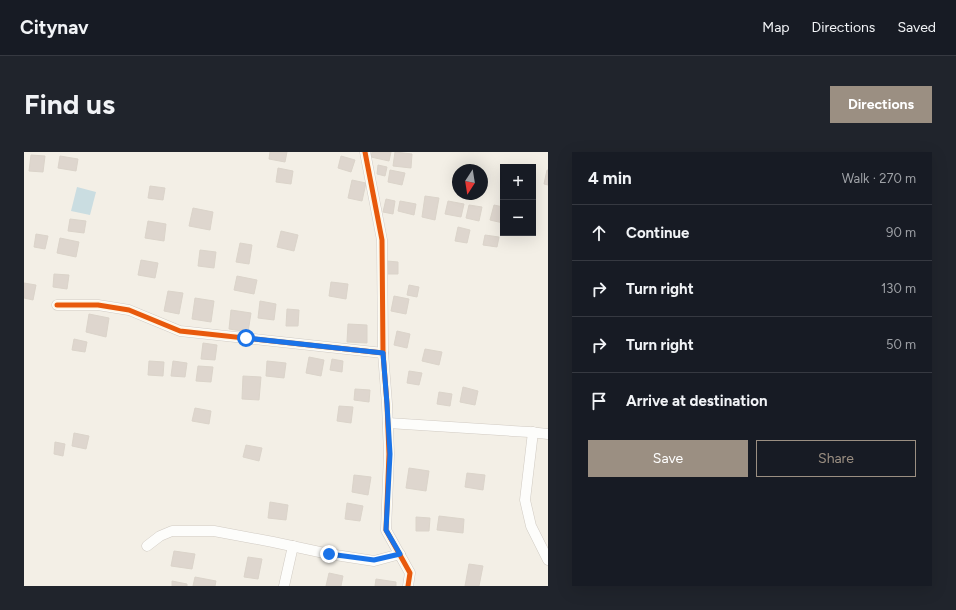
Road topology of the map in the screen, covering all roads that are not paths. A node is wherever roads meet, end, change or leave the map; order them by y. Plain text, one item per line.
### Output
1 (365, 152) edge
2 (57, 305) dead end
3 (383, 353) junction
4 (388, 422) junction
5 (533, 432) junction
6 (548, 434) edge
7 (148, 546) dead end
8 (293, 546) junction
9 (400, 554) junction
10 (548, 560) edge
11 (284, 586) edge
12 (408, 586) edge

1 - 3 street
2 - 3 street
3 - 4 street
4 - 5 street
4 - 9 street
5 - 6 street
5 - 10 street
7 - 8 street
8 - 9 street
8 - 11 street
9 - 12 street

